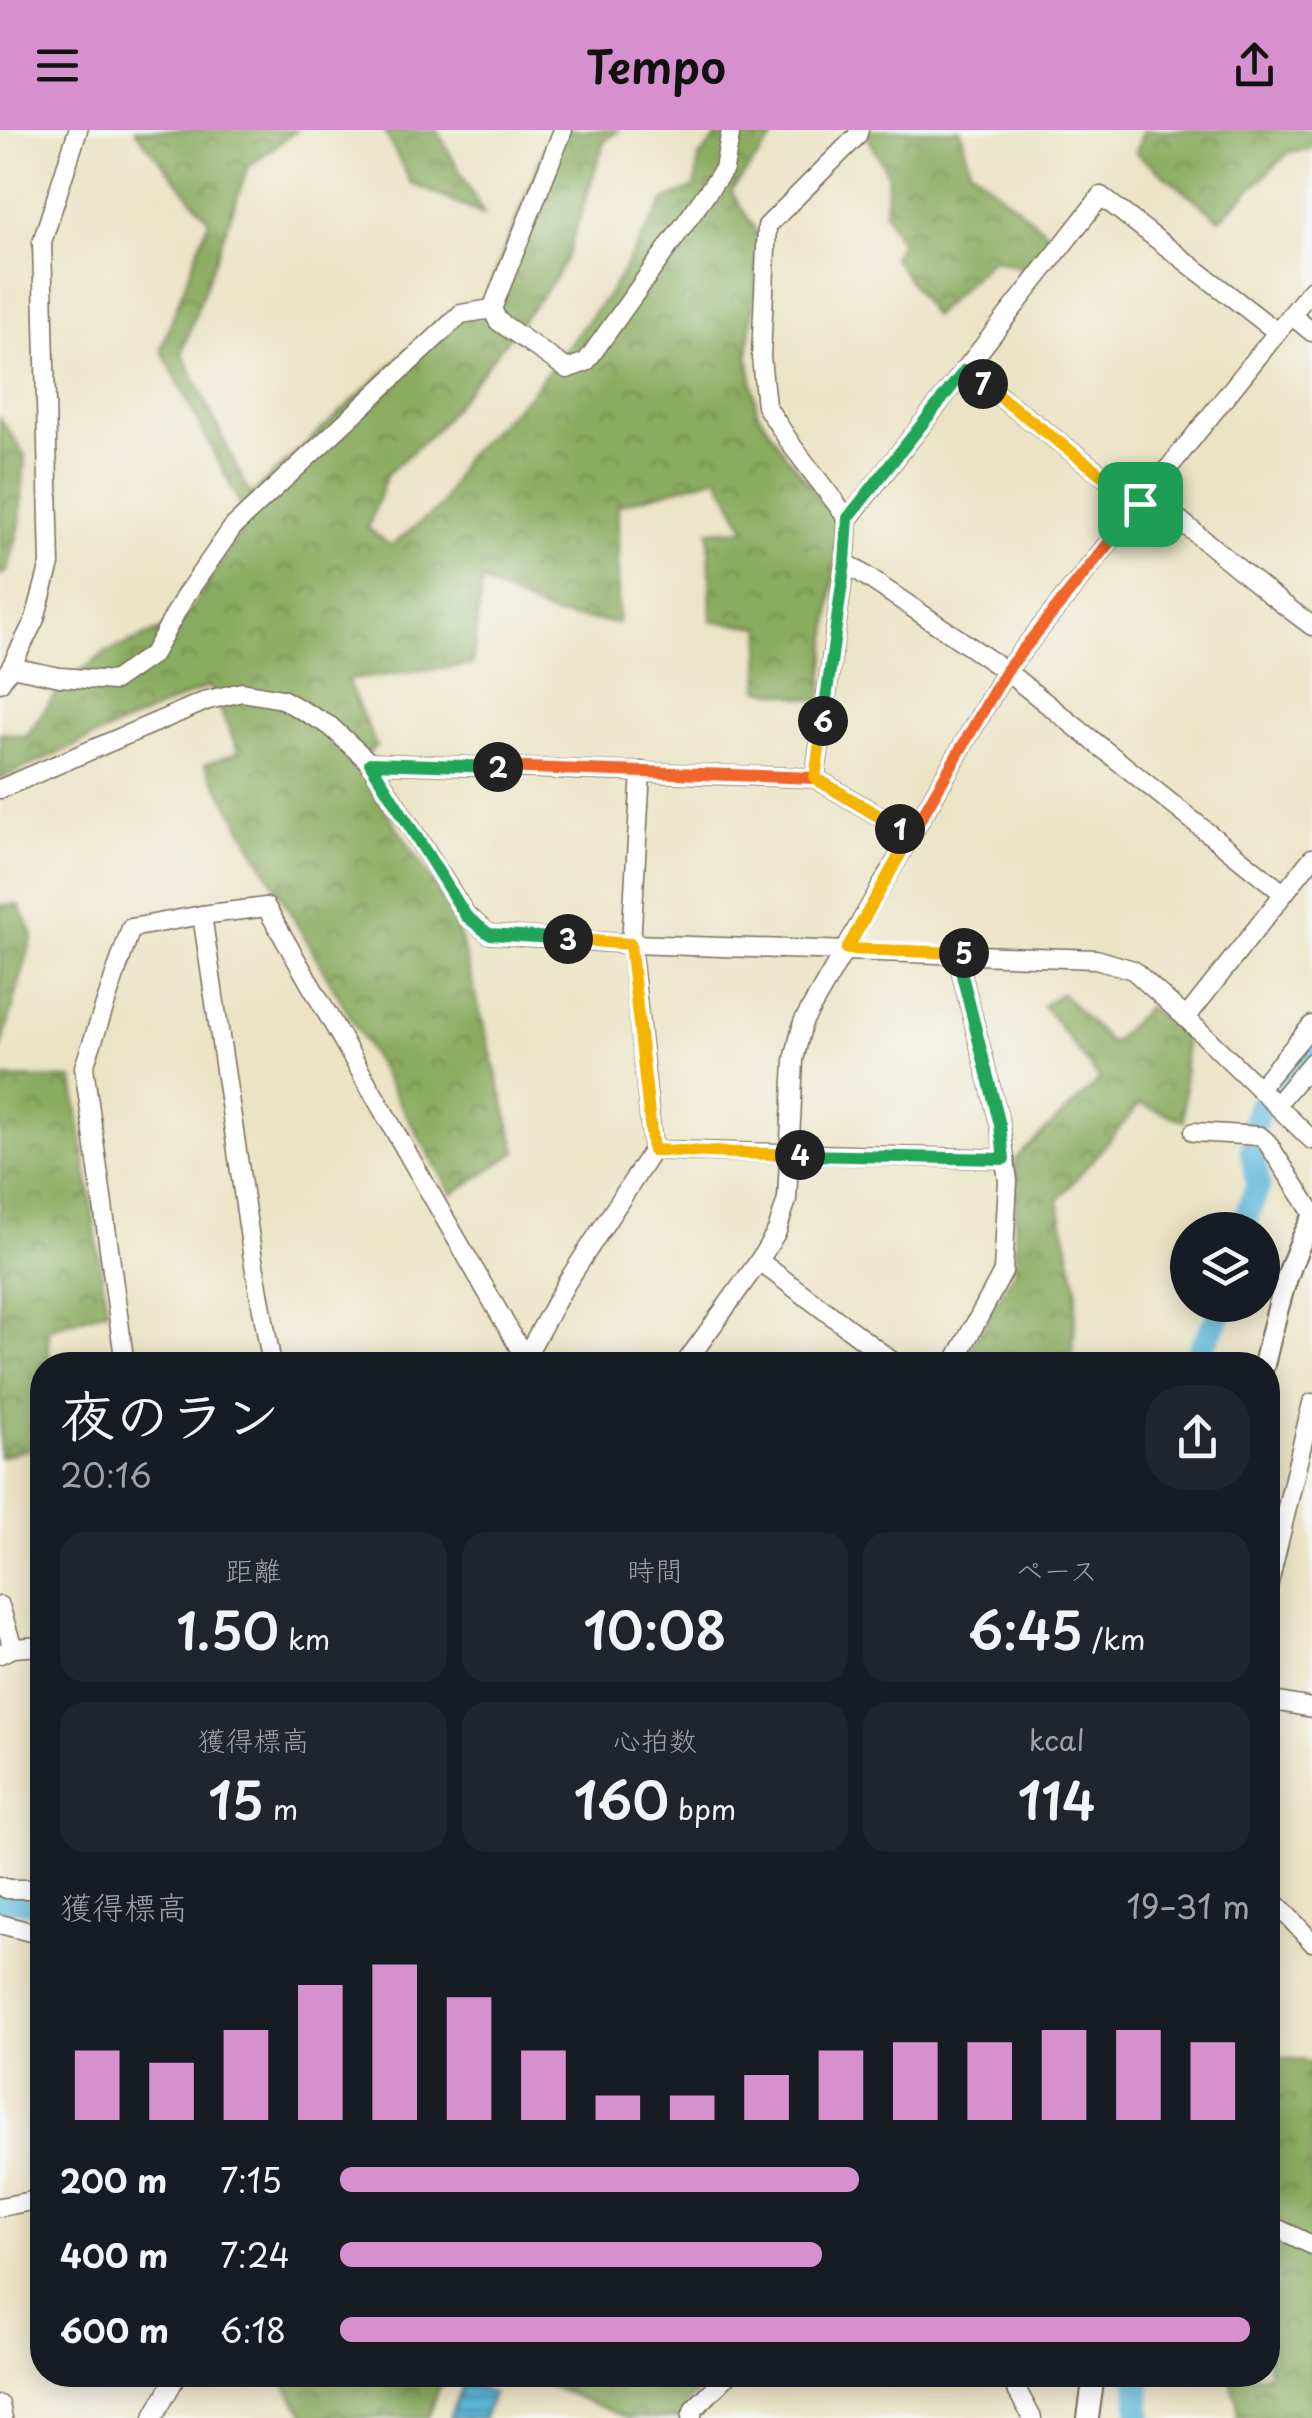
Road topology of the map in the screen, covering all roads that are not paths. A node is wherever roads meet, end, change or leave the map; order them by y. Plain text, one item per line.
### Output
1 (78, 130) edge
2 (563, 130) edge
3 (730, 130) edge
4 (859, 130) edge
5 (1312, 289) edge
6 (492, 308) junction
7 (1291, 315) junction
8 (1277, 332) junction
9 (1312, 332) edge
10 (965, 370) junction
11 (1144, 499) junction
12 (848, 518) junction
13 (845, 562) junction
14 (1312, 626) edge
15 (11, 667) junction
16 (1006, 671) junction
17 (0, 683) edge
18 (370, 763) junction
19 (640, 771) junction
20 (815, 778) junction
21 (0, 789) edge
22 (911, 835) junction
23 (1312, 858) edge
24 (1283, 893) junction
25 (202, 914) junction
26 (630, 944) junction
27 (847, 949) junction
28 (965, 953) junction
29 (1186, 1018) junction
30 (1312, 1025) edge
31 (1312, 1062) edge
32 (1258, 1088) junction
33 (1276, 1104) junction
34 (1194, 1132) dead end
35 (1312, 1140) edge
36 (653, 1150) junction
37 (790, 1155) junction
38 (1004, 1159) junction
39 (1312, 1216) edge
40 (1305, 1250) edge
41 (759, 1261) junction
42 (124, 1352) edge
43 (270, 1352) edge
44 (521, 1352) edge
45 (532, 1352) edge
46 (693, 1352) edge
47 (880, 1352) edge
48 (962, 1352) edge
49 (1267, 1352) edge
50 (1312, 1403) edge
51 (1280, 1536) edge
52 (0, 1606) edge
53 (6, 1651) edge
54 (1280, 1702) edge
55 (1312, 1708) edge
56 (0, 1886) edge
57 (30, 1889) edge
58 (1280, 1907) edge
59 (0, 1924) edge
60 (30, 1932) edge
61 (1312, 1942) edge
62 (30, 2202) edge
63 (0, 2207) edge
64 (1280, 2230) edge
65 (1312, 2245) edge
66 (170, 2387) edge
67 (716, 2387) edge
68 (1015, 2387) edge
69 (1092, 2387) edge
70 (0, 2405) edge
71 (2, 2418) edge
72 (153, 2418) edge
73 (691, 2418) edge
74 (1032, 2418) edge
75 (1088, 2418) edge

1 - 15 street
2 - 6 street
3 - 6 street
4 - 12 street
5 - 7 street
6 - 15 street
7 - 8 street
7 - 9 street
8 - 10 street
8 - 11 street
10 - 11 street
10 - 12 street
11 - 14 street
11 - 16 street
12 - 13 street
13 - 16 street
13 - 20 street
15 - 17 street
16 - 22 street
16 - 24 street
18 - 19 street
18 - 21 street
18 - 26 street
19 - 20 street
19 - 26 street
20 - 22 street
22 - 27 street
23 - 24 street
24 - 29 street
25 - 42 street
25 - 43 street
25 - 44 street
26 - 27 street
26 - 36 street
27 - 28 street
27 - 37 street
28 - 29 street
28 - 38 street
29 - 32 street
30 - 32 street
31 - 33 street
32 - 33 street
33 - 35 street
34 - 39 street
36 - 37 street
36 - 45 street
37 - 38 street
37 - 41 street
38 - 48 street
39 - 40 main road
40 - 49 main road
41 - 46 street
41 - 47 street
50 - 51 street
52 - 53 street
54 - 55 street
56 - 57 street
58 - 61 street
59 - 60 street
62 - 63 street
64 - 65 street
66 - 72 street
67 - 73 street
68 - 74 street
69 - 75 main road
70 - 71 street

